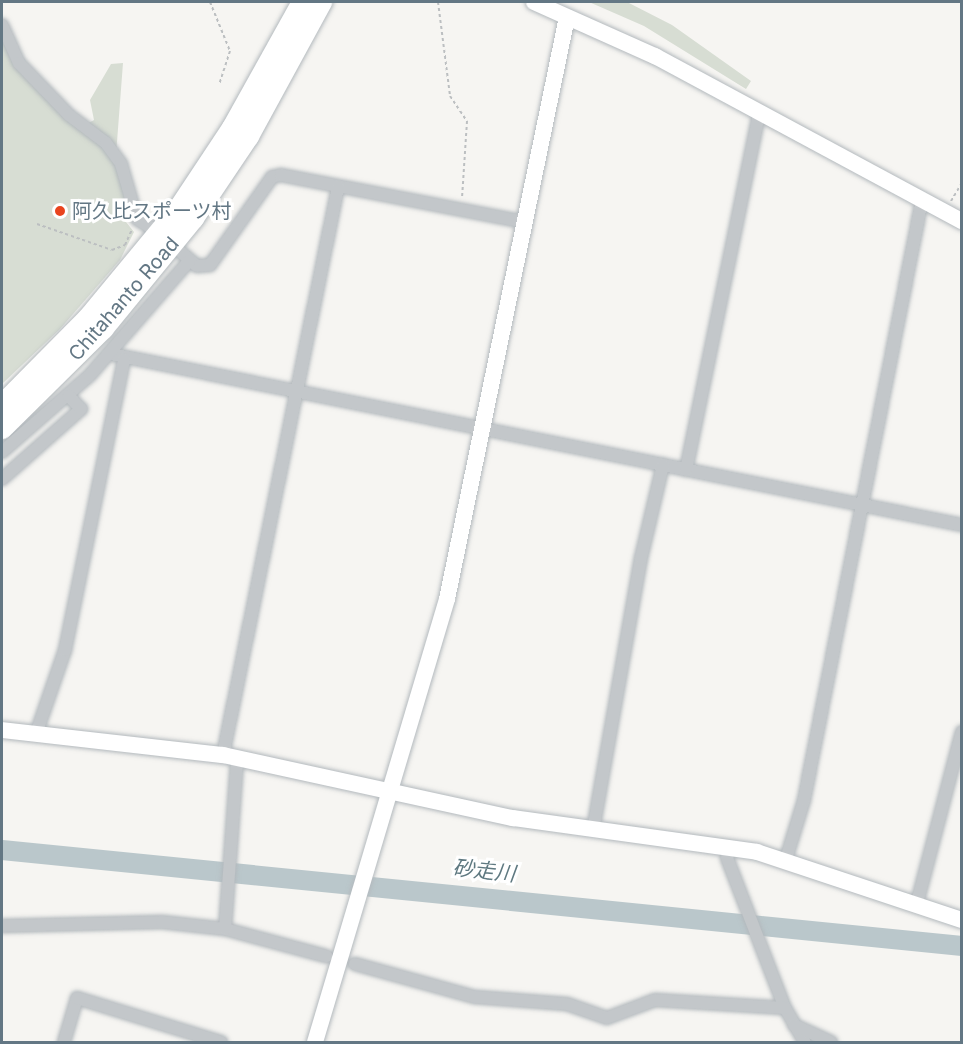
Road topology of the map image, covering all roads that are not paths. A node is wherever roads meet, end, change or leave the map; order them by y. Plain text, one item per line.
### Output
1 (291, 2) edge
2 (303, 2) edge
3 (321, 2) edge
4 (534, 2) edge
5 (567, 17) junction
6 (2, 25) edge
7 (254, 92) junction
8 (759, 114) junction
9 (338, 187) junction
10 (922, 200) junction
11 (962, 221) edge
12 (524, 222) junction
13 (153, 230) dead end
14 (111, 354) junction
15 (124, 359) junction
16 (297, 393) junction
17 (69, 396) junction
18 (2, 406) edge
19 (2, 428) edge
20 (483, 429) junction
21 (2, 452) edge
22 (663, 465) junction
23 (686, 470) junction
24 (2, 479) edge
25 (859, 506) junction
26 (962, 525) edge
27 (2, 730) edge
28 (37, 731) junction
29 (962, 732) edge
30 (230, 758) junction
31 (390, 793) junction
32 (593, 830) junction
33 (729, 846) junction
34 (786, 859) junction
35 (917, 903) junction
36 (962, 920) edge
37 (2, 926) edge
38 (225, 929) junction
39 (326, 956) dead end
40 (355, 964) dead end
41 (785, 1008) junction
42 (794, 1025) junction
43 (64, 1042) edge
44 (221, 1042) edge
45 (315, 1042) edge
46 (805, 1042) edge
47 (831, 1042) edge

1 - 7 highway
2 - 7 highway, Chitahanto Road
3 - 19 highway, Chitahanto Road
4 - 5 street
5 - 8 street
5 - 12 street
6 - 13 street
7 - 18 highway, Chitahanto Road
8 - 10 street
8 - 23 street
9 - 12 street
9 - 14 street
9 - 16 street
10 - 11 street
10 - 25 street
12 - 20 street
14 - 15 street
14 - 17 street
15 - 16 street
15 - 28 street
16 - 20 street
16 - 30 street
17 - 21 street
17 - 24 street
20 - 22 street
20 - 31 street
22 - 23 street
22 - 32 street
23 - 25 street
25 - 26 street
25 - 34 street
27 - 28 street
28 - 30 street
29 - 35 street
30 - 31 street
30 - 38 street
31 - 32 street
31 - 45 street
32 - 33 street
33 - 34 street
33 - 41 street
34 - 35 street
35 - 36 street
37 - 38 street
38 - 39 street
40 - 41 street
41 - 42 street
42 - 46 street
42 - 47 street
43 - 44 street

